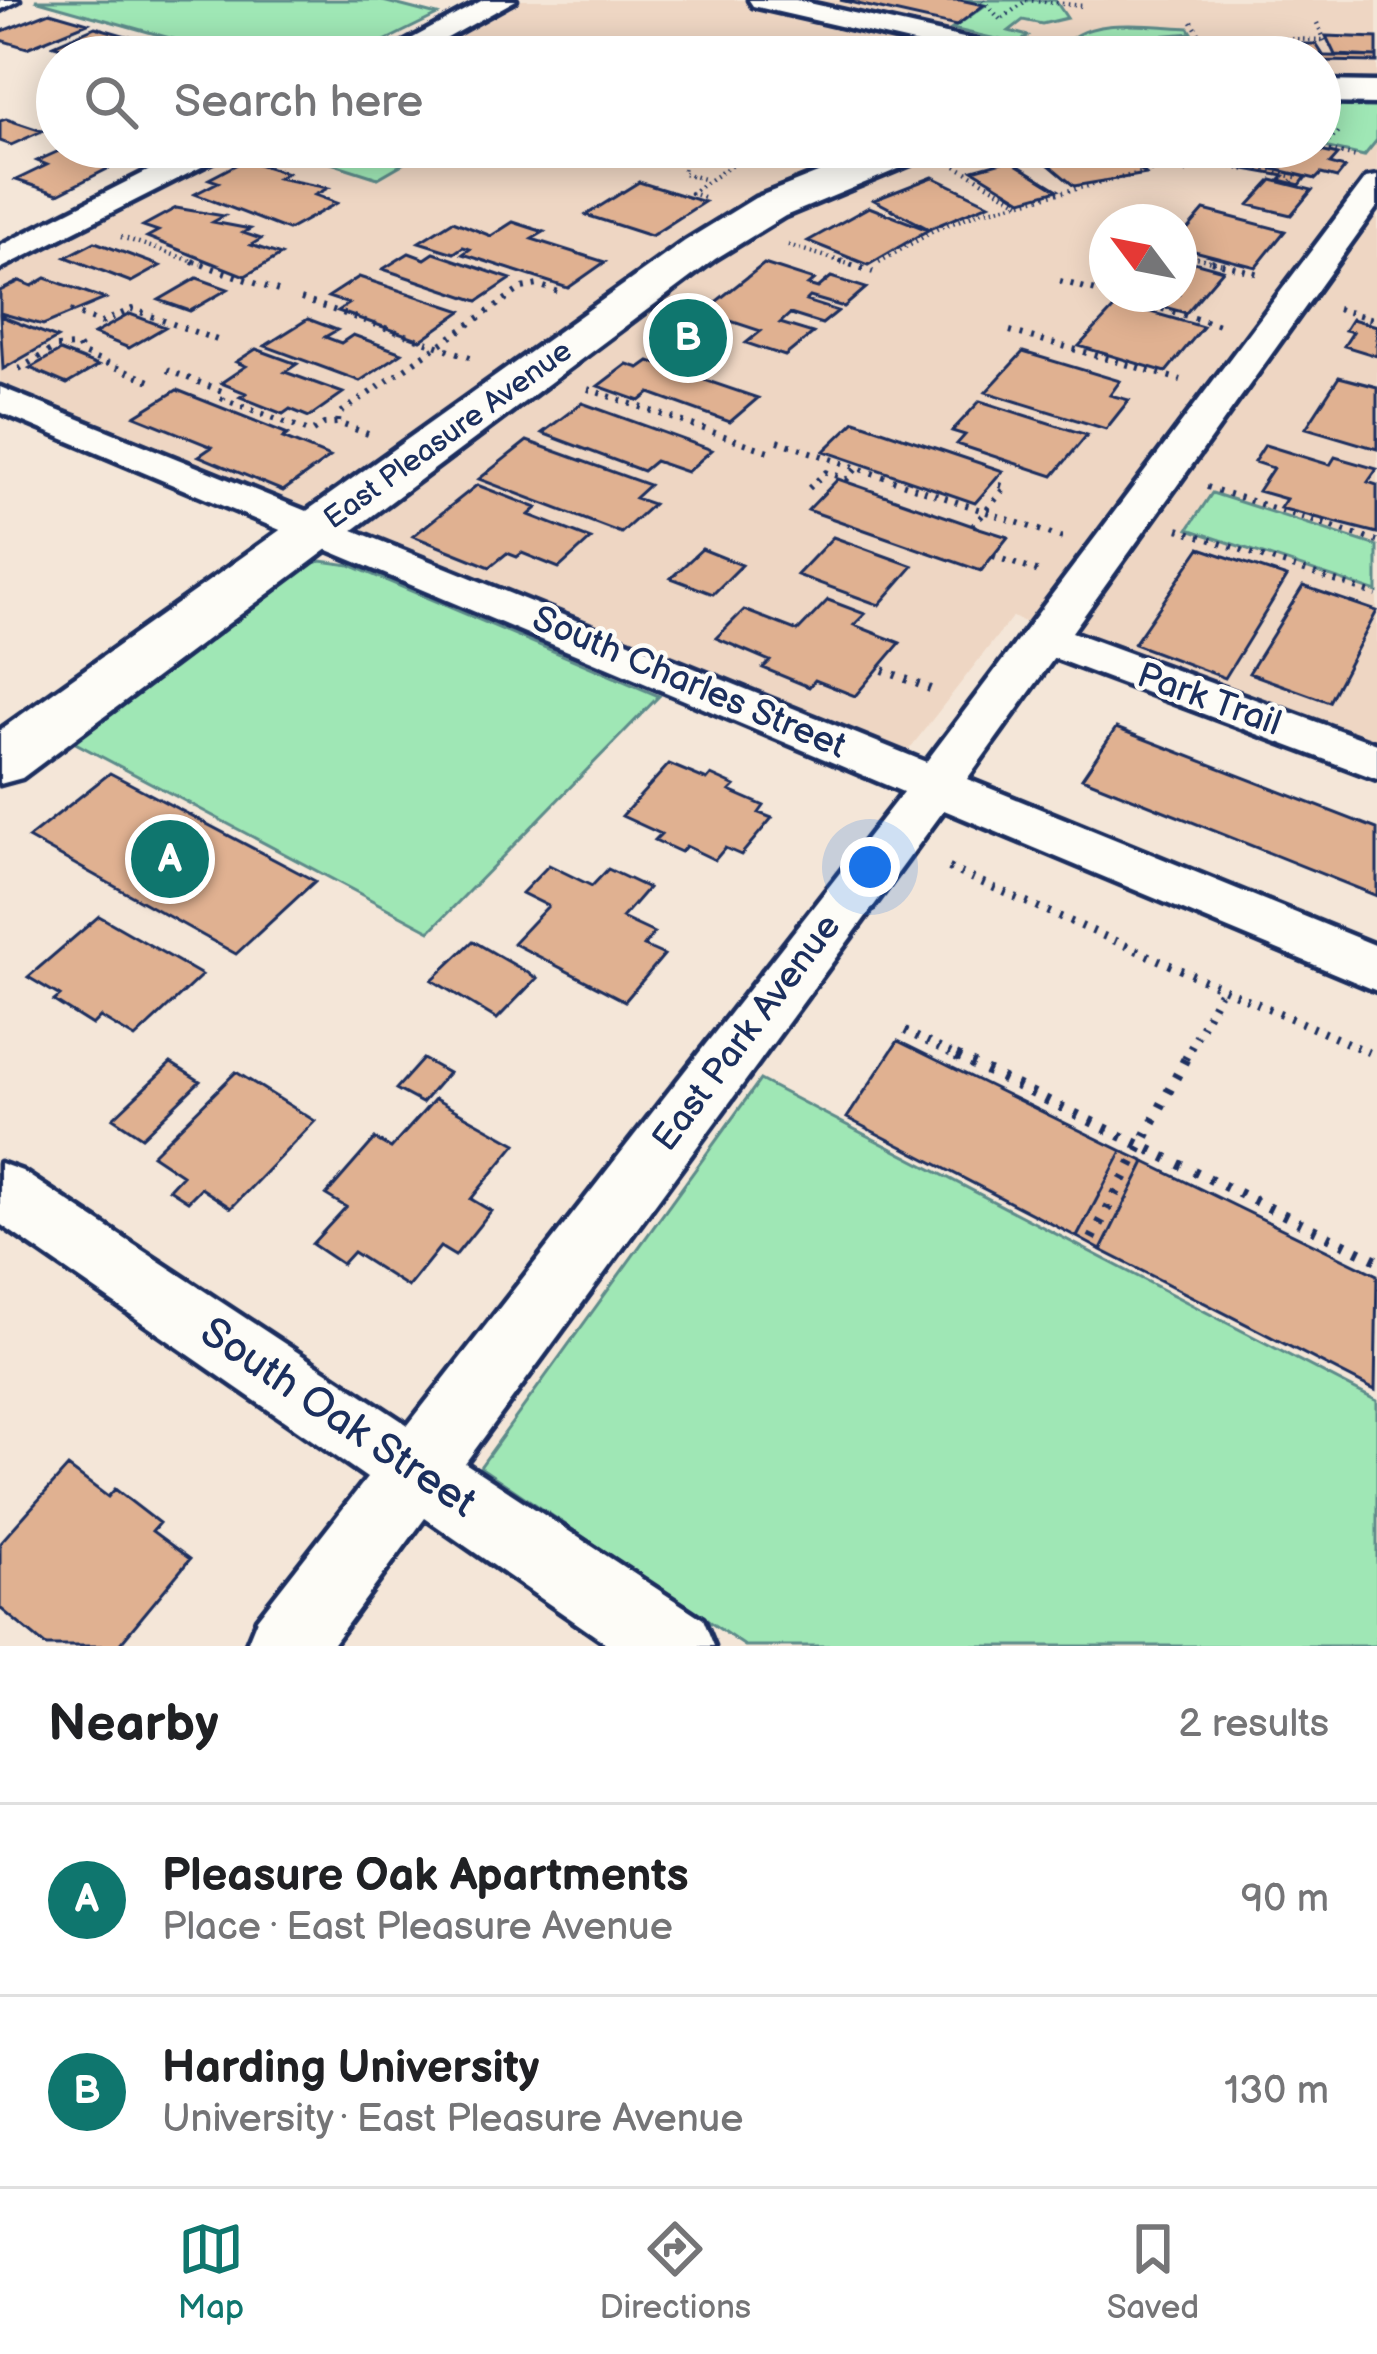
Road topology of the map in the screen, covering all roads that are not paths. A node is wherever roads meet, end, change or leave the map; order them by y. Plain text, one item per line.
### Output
1 (503, 0) edge
2 (762, 0) edge
3 (433, 36) edge
4 (919, 36) edge
5 (1341, 80) edge
6 (1377, 94) edge
7 (177, 168) edge
8 (891, 168) edge
9 (1368, 171) edge
10 (0, 259) edge
11 (9, 384) edge
12 (319, 530) junction
13 (1042, 637) junction
14 (0, 762) edge
15 (1377, 762) edge
16 (935, 786) junction
17 (1377, 969) edge
18 (0, 1190) edge
19 (416, 1470) junction
20 (284, 1646) edge
21 (676, 1646) edge

1 - 3 street
2 - 4 street
5 - 6 street
7 - 10 street
8 - 12 street, East Pleasure Avenue
9 - 13 street, East Park Avenue
11 - 12 street, South Charles Street
12 - 14 street, East Pleasure Avenue
12 - 16 street, South Charles Street
13 - 15 street, Park Trail
13 - 16 street, East Park Avenue
16 - 17 street, South Charles Street
16 - 19 street, East Park Avenue
18 - 19 street, South Oak Street
19 - 20 street, East Park Avenue
19 - 21 street, South Oak Street

